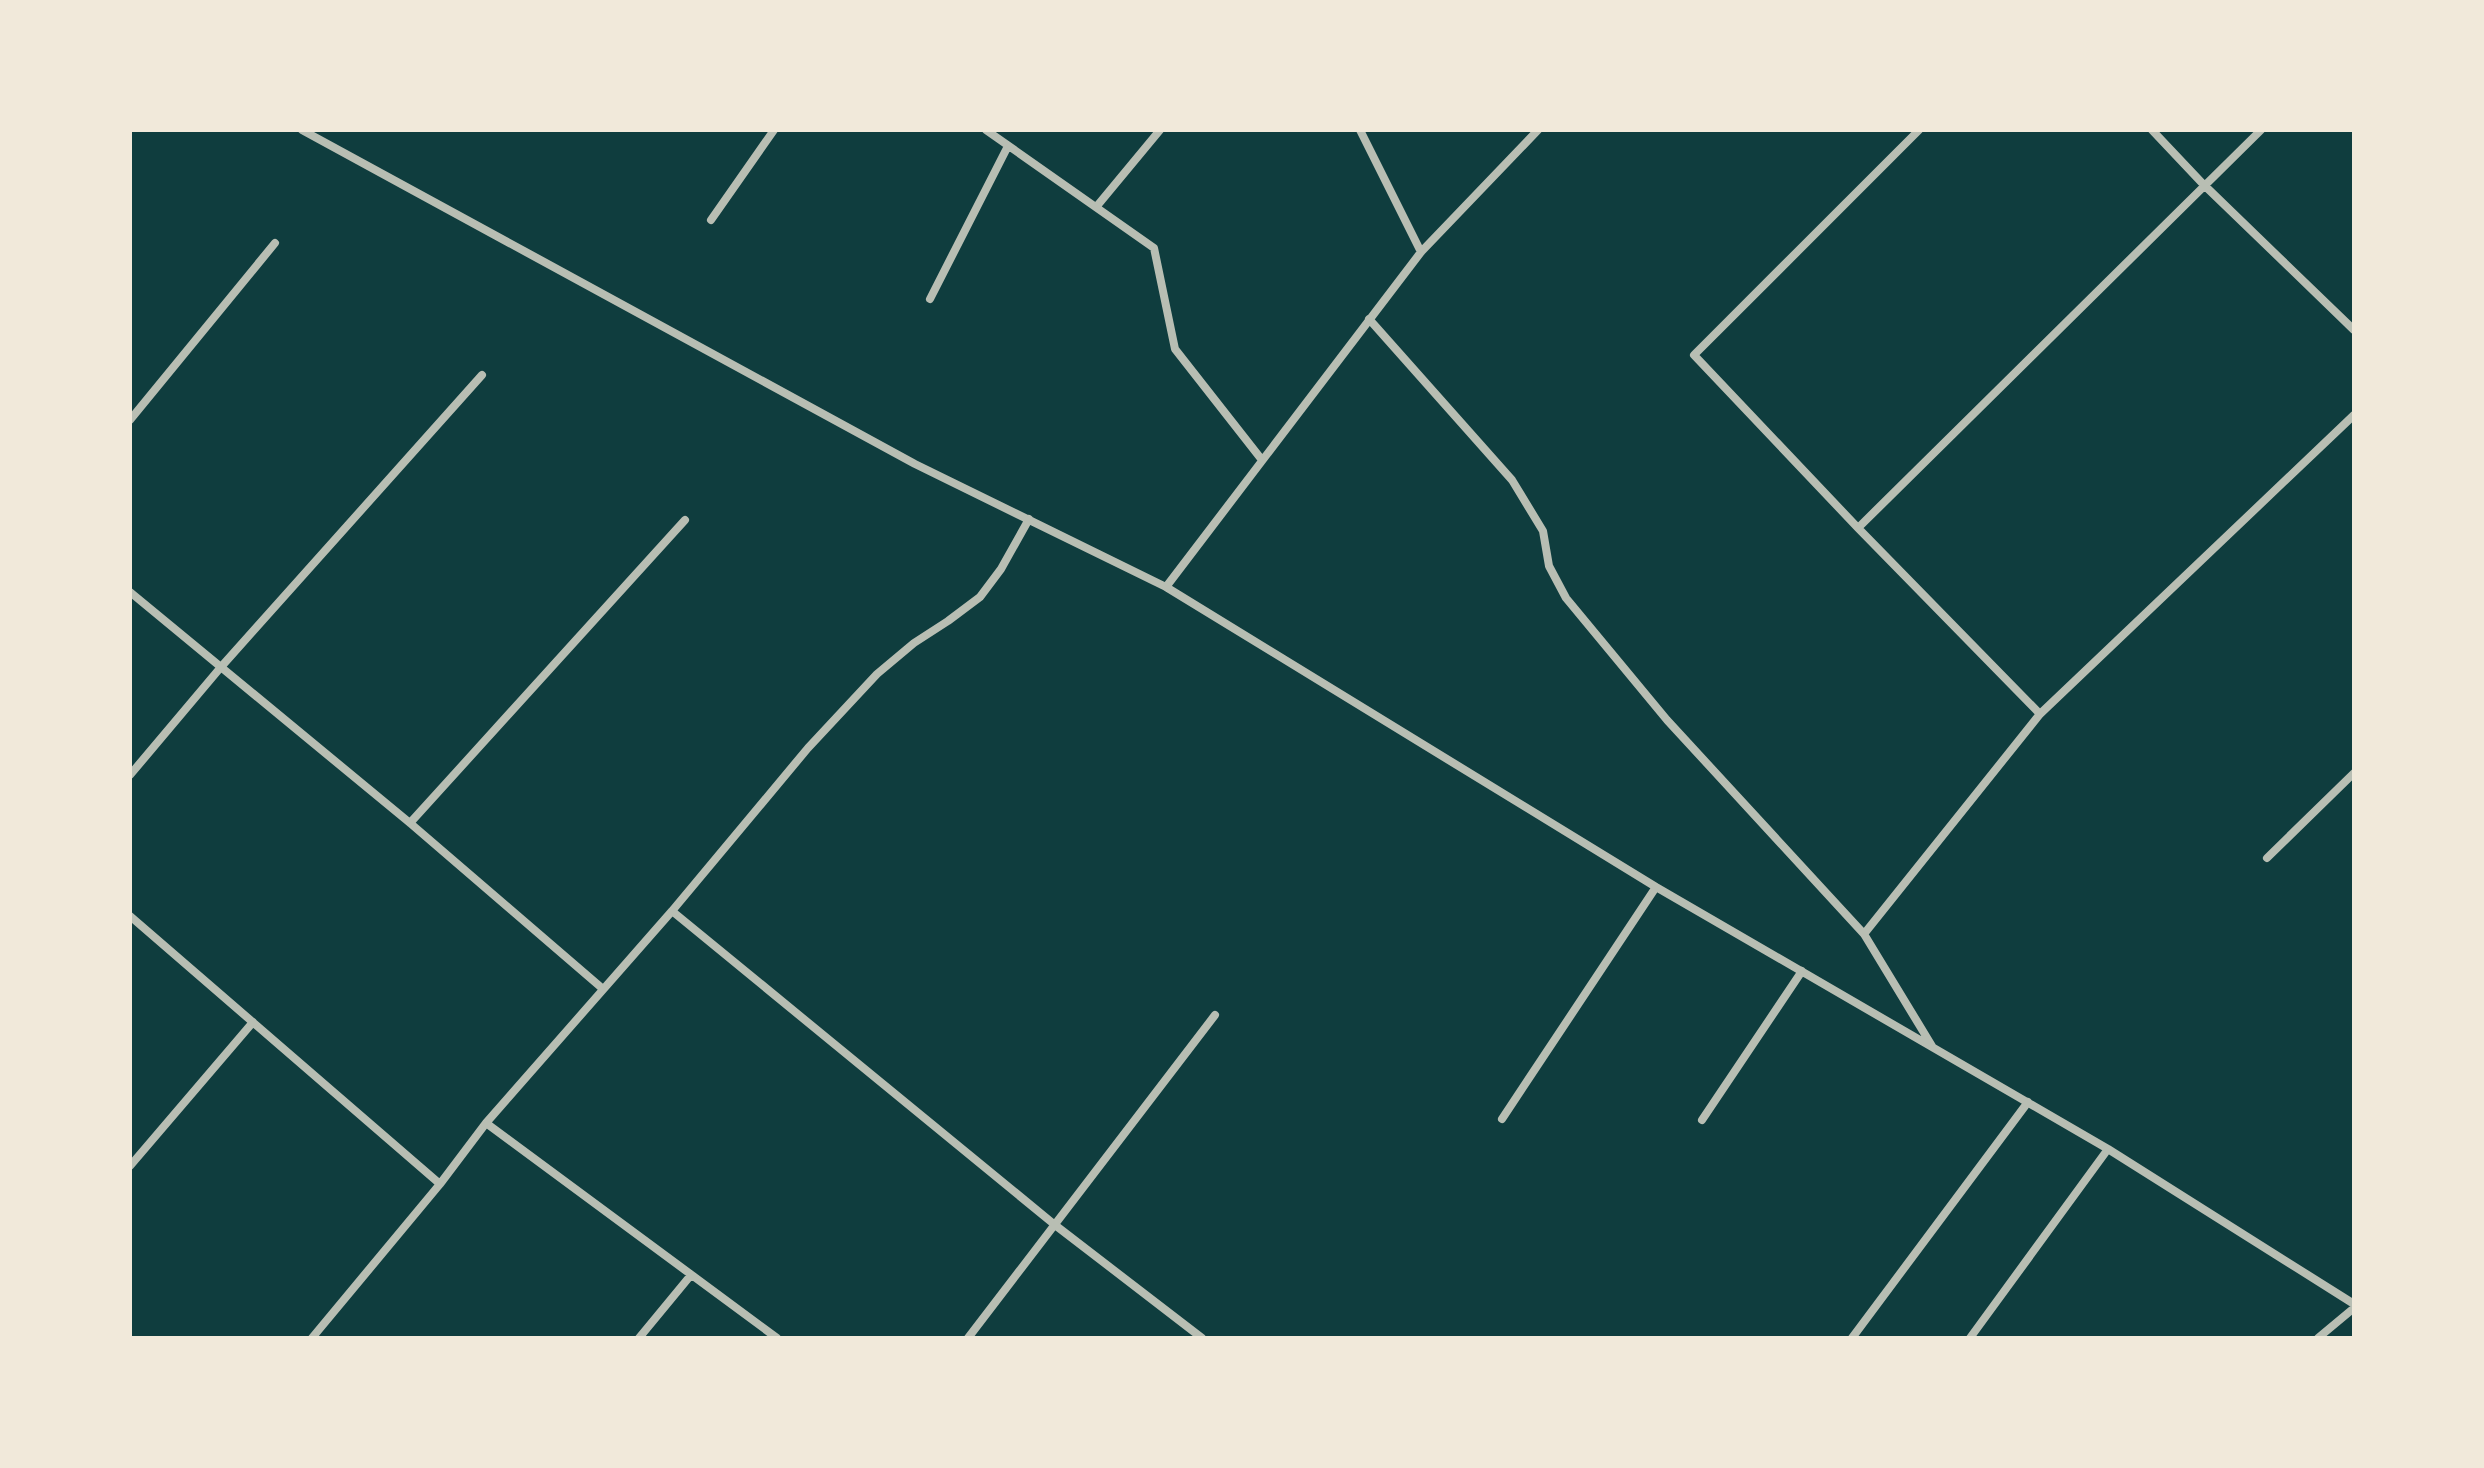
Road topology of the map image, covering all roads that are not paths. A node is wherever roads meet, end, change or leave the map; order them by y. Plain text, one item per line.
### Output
1 (302, 130) edge
2 (774, 130) edge
3 (986, 130) edge
4 (1160, 130) edge
5 (1360, 130) edge
6 (1538, 130) edge
7 (1919, 130) edge
8 (2152, 130) edge
9 (2261, 130) edge
10 (1008, 146) junction
11 (2203, 184) junction
12 (1097, 206) junction
13 (711, 220) dead end
14 (275, 243) dead end
15 (1421, 252) junction
16 (930, 299) dead end
17 (1369, 319) junction
18 (2354, 330) edge
19 (482, 375) dead end
20 (2354, 415) edge
21 (130, 420) edge
22 (1262, 460) junction
23 (1029, 519) junction
24 (685, 520) dead end
25 (1858, 528) junction
26 (1166, 587) junction
27 (130, 592) edge
28 (221, 667) junction
29 (2040, 714) junction
30 (2354, 773) edge
31 (130, 775) edge
32 (410, 823) junction
33 (2267, 858) dead end
34 (1656, 887) junction
35 (672, 911) junction
36 (130, 916) edge
37 (1864, 934) junction
38 (1802, 971) junction
39 (603, 989) junction
40 (1215, 1015) dead end
41 (253, 1022) junction
42 (1934, 1050) junction
43 (2028, 1102) junction
44 (1502, 1119) dead end
45 (1702, 1120) dead end
46 (486, 1123) junction
47 (2108, 1149) junction
48 (130, 1166) edge
49 (440, 1184) junction
50 (1055, 1225) junction
51 (691, 1275) junction
52 (2354, 1306) edge
53 (312, 1338) edge
54 (639, 1338) edge
55 (777, 1338) edge
56 (968, 1338) edge
57 (1202, 1338) edge
58 (1852, 1338) edge
59 (1970, 1338) edge
60 (2318, 1338) edge

1 - 23 street
2 - 13 street
3 - 10 street
4 - 12 street
5 - 15 street
6 - 15 street
7 - 25 street
8 - 11 street
9 - 11 street
10 - 12 street
10 - 16 street
11 - 18 street
11 - 25 street
12 - 22 street
14 - 21 street
15 - 17 street
17 - 22 street
17 - 37 street
19 - 28 street
20 - 29 street
22 - 26 street
23 - 26 street
23 - 35 street
24 - 32 street
25 - 29 street
26 - 34 street
27 - 28 street
28 - 31 street
28 - 32 street
29 - 37 street
30 - 33 street
32 - 39 street
34 - 38 street
34 - 44 street
35 - 39 street
35 - 50 street
36 - 41 street
37 - 42 street
38 - 42 street
38 - 45 street
39 - 46 street
40 - 50 street
41 - 48 street
41 - 49 street
42 - 43 street
43 - 47 street
43 - 58 street
46 - 49 street
46 - 51 street
47 - 52 street
47 - 59 street
49 - 53 street
50 - 56 street
50 - 57 street
51 - 54 street
51 - 55 street
52 - 60 street

